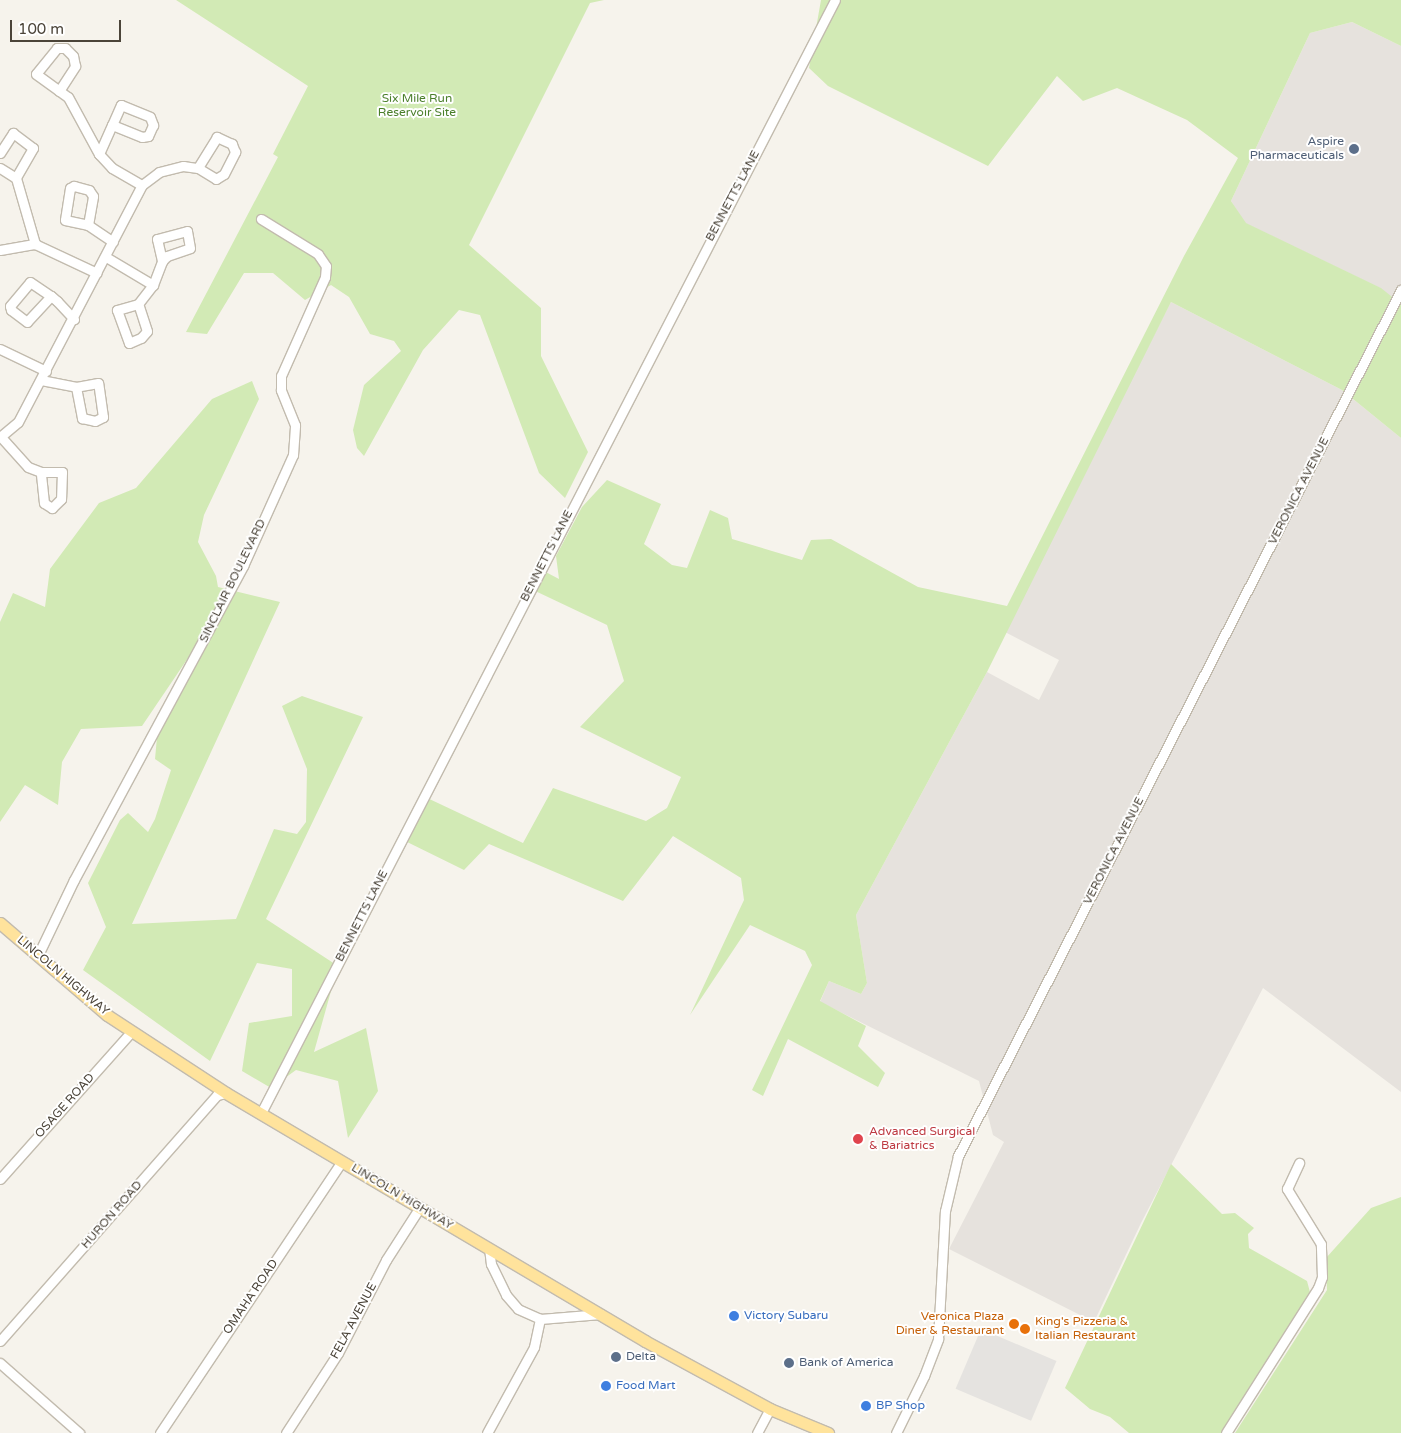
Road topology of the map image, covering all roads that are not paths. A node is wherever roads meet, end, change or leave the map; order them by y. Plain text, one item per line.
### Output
1 (835, 0) edge
2 (59, 91) junction
3 (112, 125) junction
4 (0, 152) edge
5 (99, 154) junction
6 (0, 168) edge
7 (198, 168) junction
8 (16, 178) junction
9 (142, 185) junction
10 (261, 219) dead end
11 (88, 225) junction
12 (113, 242) junction
13 (35, 244) junction
14 (0, 250) edge
15 (106, 256) junction
16 (162, 261) dead end
17 (97, 273) junction
18 (153, 285) junction
19 (1401, 290) edge
20 (51, 296) junction
21 (138, 304) dead end
22 (74, 319) junction
23 (0, 348) edge
24 (46, 371) junction
25 (41, 380) junction
26 (76, 387) dead end
27 (0, 437) edge
28 (41, 472) dead end
29 (0, 923) edge
30 (38, 955) junction
31 (131, 1032) junction
32 (226, 1093) junction
33 (261, 1113) junction
34 (342, 1161) junction
35 (1299, 1163) dead end
36 (0, 1179) edge
37 (420, 1207) junction
38 (489, 1248) junction
39 (601, 1314) junction
40 (540, 1319) junction
41 (0, 1341) edge
42 (0, 1362) edge
43 (770, 1409) junction
44 (69, 1430) edge
45 (79, 1433) edge
46 (160, 1433) edge
47 (286, 1433) edge
48 (487, 1433) edge
49 (757, 1433) edge
50 (828, 1433) edge
51 (896, 1433) edge
52 (1226, 1433) edge

1 - 33 street, BENNETTS LANE
2 - 2 street
2 - 5 street
3 - 3 street
3 - 5 street
4 - 8 street
5 - 9 street
6 - 8 street
7 - 7 street
7 - 9 street
8 - 13 street
9 - 12 street
10 - 30 street, SINCLAIR BOULEVARD
11 - 11 street
11 - 12 street
12 - 15 street
13 - 14 street
13 - 17 street
15 - 17 street
15 - 18 street
16 - 18 street
17 - 22 street
18 - 21 street
19 - 51 street, VERONICA AVENUE
20 - 20 street
20 - 22 street
22 - 24 street
23 - 24 street
24 - 25 street
25 - 26 street
25 - 27 street
27 - 28 street
29 - 30 main road, LINCOLN HIGHWAY
30 - 31 main road, LINCOLN HIGHWAY
31 - 32 main road, LINCOLN HIGHWAY
31 - 36 street, OSAGE ROAD
32 - 33 main road, LINCOLN HIGHWAY
32 - 41 street, HURON ROAD
33 - 34 main road, LINCOLN HIGHWAY
34 - 37 main road, LINCOLN HIGHWAY
34 - 46 street, OMAHA ROAD
35 - 52 street
37 - 38 main road, LINCOLN HIGHWAY
37 - 47 street, FELA AVENUE
38 - 39 main road, LINCOLN HIGHWAY
38 - 40 street
39 - 40 street
39 - 43 main road, LINCOLN HIGHWAY
40 - 48 street
42 - 44 street
43 - 49 street
43 - 50 main road, LINCOLN HIGHWAY
44 - 45 street

